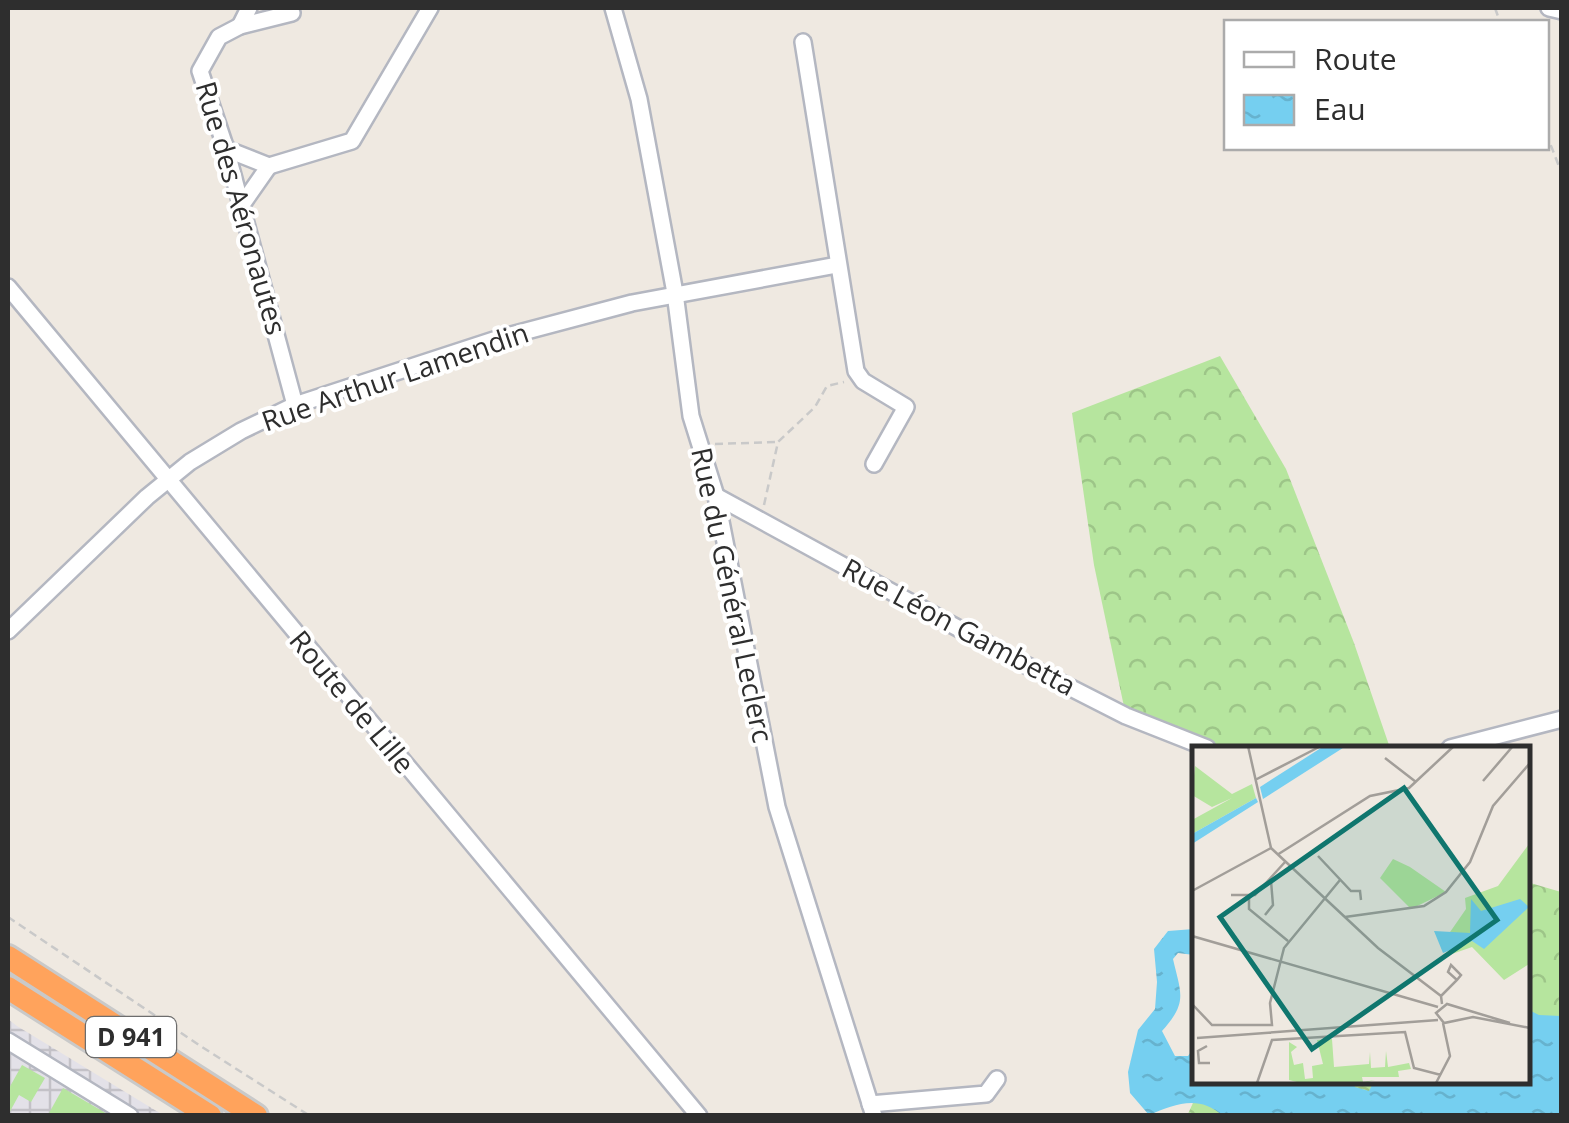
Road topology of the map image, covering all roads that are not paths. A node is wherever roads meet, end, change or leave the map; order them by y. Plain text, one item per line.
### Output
1 (250, 8) edge
2 (310, 8) edge
3 (430, 8) edge
4 (613, 8) edge
5 (1549, 8) edge
6 (288, 10) edge
7 (1562, 11) edge
8 (240, 26) junction
9 (803, 42) dead end
10 (226, 149) junction
11 (269, 166) junction
12 (241, 206) junction
13 (838, 264) junction
14 (8, 287) edge
15 (675, 293) junction
16 (295, 405) junction
17 (874, 464) dead end
18 (168, 480) junction
19 (716, 496) junction
20 (8, 631) edge
21 (1562, 719) edge
22 (1202, 746) edge
23 (1458, 746) edge
24 (8, 957) edge
25 (8, 988) edge
26 (8, 1041) edge
27 (997, 1078) dead end
28 (872, 1110) edge
29 (130, 1116) edge
30 (210, 1116) edge
31 (256, 1116) edge
32 (698, 1116) edge

1 - 8 street, Rue des Aéronautes
2 - 6 street
3 - 11 street
4 - 15 street, Rue du Général Leclerc
5 - 7 street
6 - 8 street
8 - 10 street, Rue des Aéronautes
9 - 13 street
10 - 11 street
10 - 12 street, Rue des Aéronautes
11 - 12 street
12 - 16 street, Rue des Aéronautes
13 - 15 street, Rue Arthur Lamendin
13 - 17 street
14 - 18 street, Route de Lille
15 - 16 street, Rue Arthur Lamendin
15 - 19 street, Rue du Général Leclerc
16 - 18 street, Rue Arthur Lamendin
18 - 20 street, Rue Arthur Lamendin
18 - 32 street, Route de Lille
19 - 22 street, Rue Léon Gambetta
19 - 28 street, Rue du Général Leclerc
21 - 23 street
24 - 31 highway, D 941
25 - 30 highway, D 941
26 - 29 street
27 - 28 street

